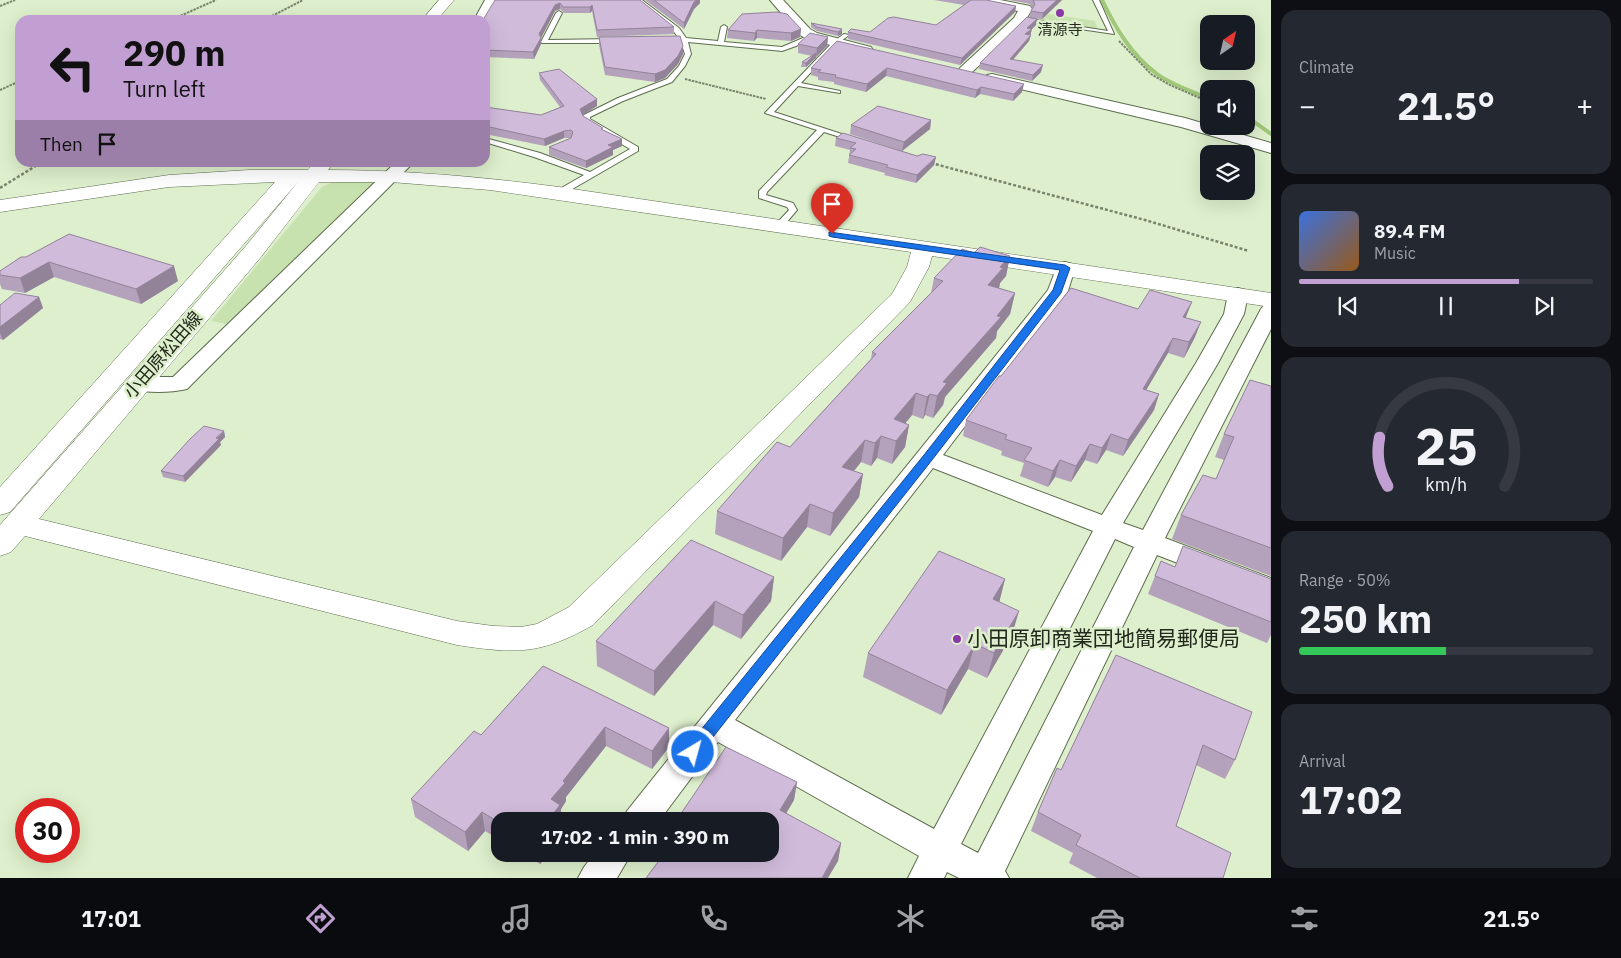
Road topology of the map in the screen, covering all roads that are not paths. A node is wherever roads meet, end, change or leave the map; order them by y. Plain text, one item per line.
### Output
1 (446, 0) edge
2 (461, 0) edge
3 (487, 0) edge
4 (638, 0) edge
5 (776, 0) edge
6 (1096, 0) edge
7 (991, 1) edge
8 (559, 13) edge
9 (433, 15) edge
10 (448, 15) edge
11 (482, 15) edge
12 (1019, 20) junction
13 (724, 27) dead end
14 (812, 36) junction
15 (671, 38) edge
16 (683, 39) junction
17 (840, 39) junction
18 (623, 40) edge
19 (721, 43) junction
20 (881, 53) edge
21 (797, 84) junction
22 (838, 92) dead end
23 (822, 130) junction
24 (490, 142) edge
25 (866, 143) edge
26 (1271, 148) edge
27 (536, 151) junction
28 (545, 151) dead end
29 (308, 169) edge
30 (398, 169) edge
31 (591, 175) junction
32 (559, 193) junction
33 (0, 206) edge
34 (778, 227) junction
35 (923, 247) junction
36 (1065, 268) junction
37 (1238, 294) junction
38 (1271, 300) edge
39 (1271, 309) edge
40 (1207, 363) junction
41 (1237, 373) junction
42 (138, 384) junction
43 (928, 458) junction
44 (4, 524) edge
45 (1108, 527) junction
46 (1149, 544) junction
47 (1271, 589) edge
48 (714, 724) junction
49 (646, 812) edge
50 (940, 850) junction
51 (608, 862) edge
52 (987, 877) edge
53 (596, 878) edge
54 (926, 878) edge

1 - 9 street
2 - 10 street
3 - 11 street
4 - 16 lane
5 - 14 street
6 - 12 lane
7 - 12 street
8 - 18 lane
12 - 26 street
13 - 19 lane
14 - 17 street
14 - 19 lane
15 - 16 lane
16 - 19 lane
16 - 31 lane
17 - 20 street
17 - 21 lane
21 - 22 lane
21 - 23 lane
23 - 25 lane
23 - 34 lane
24 - 27 lane
27 - 28 lane
27 - 31 lane
29 - 30 street
29 - 33 street
29 - 42 street, 小田原松田線
29 - 44 street, 小田原松田線
30 - 32 street
30 - 42 street
31 - 32 lane
32 - 34 street
34 - 35 street
35 - 36 street
35 - 44 street
36 - 37 street
36 - 43 street
37 - 38 street
37 - 40 street
39 - 41 street
40 - 41 street
40 - 45 street
41 - 46 street
42 - 44 street, 小田原松田線
43 - 45 street
43 - 48 street
45 - 46 street
45 - 50 street
46 - 47 street
46 - 52 street
48 - 49 street
48 - 50 street
50 - 52 street
50 - 54 street
51 - 53 street

